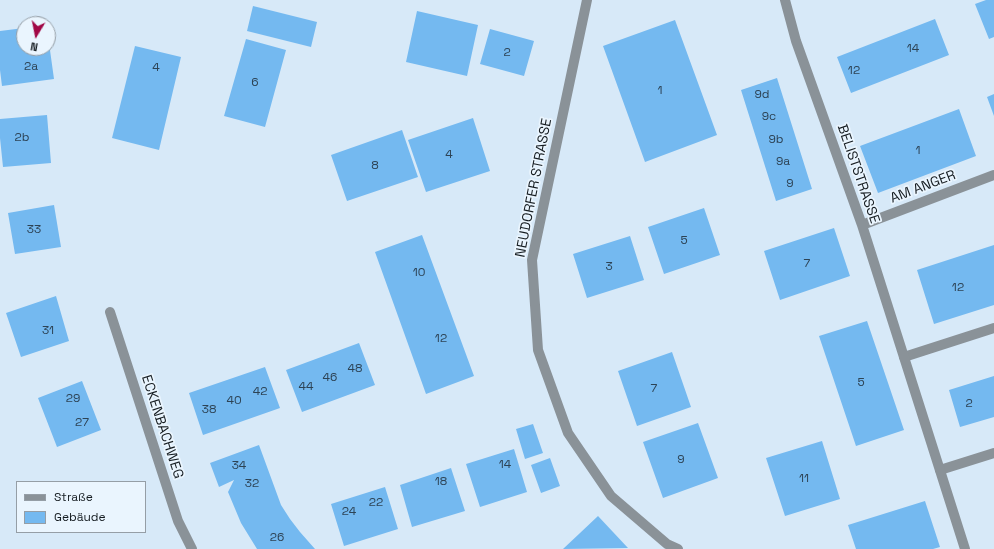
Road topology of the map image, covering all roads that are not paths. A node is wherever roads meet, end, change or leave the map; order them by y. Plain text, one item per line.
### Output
1 (587, 0) edge
2 (785, 0) edge
3 (994, 175) edge
4 (862, 225) junction
5 (110, 312) dead end
6 (994, 328) edge
7 (904, 357) junction
8 (994, 453) edge
9 (940, 470) junction
10 (665, 546) edge
11 (192, 549) edge
12 (678, 549) edge
13 (965, 549) edge

1 - 10 street, NEUDORFER STRASSE
2 - 4 street, BELISTSTRASSE
3 - 4 street, AM ANGER
4 - 7 street, BELISTSTRASSE
5 - 11 street, ECKENBACHWEG
6 - 7 street
7 - 9 street, BELISTSTRASSE
8 - 9 street
9 - 13 street, BELISTSTRASSE
10 - 12 street, NEUDORFER STRASSE

